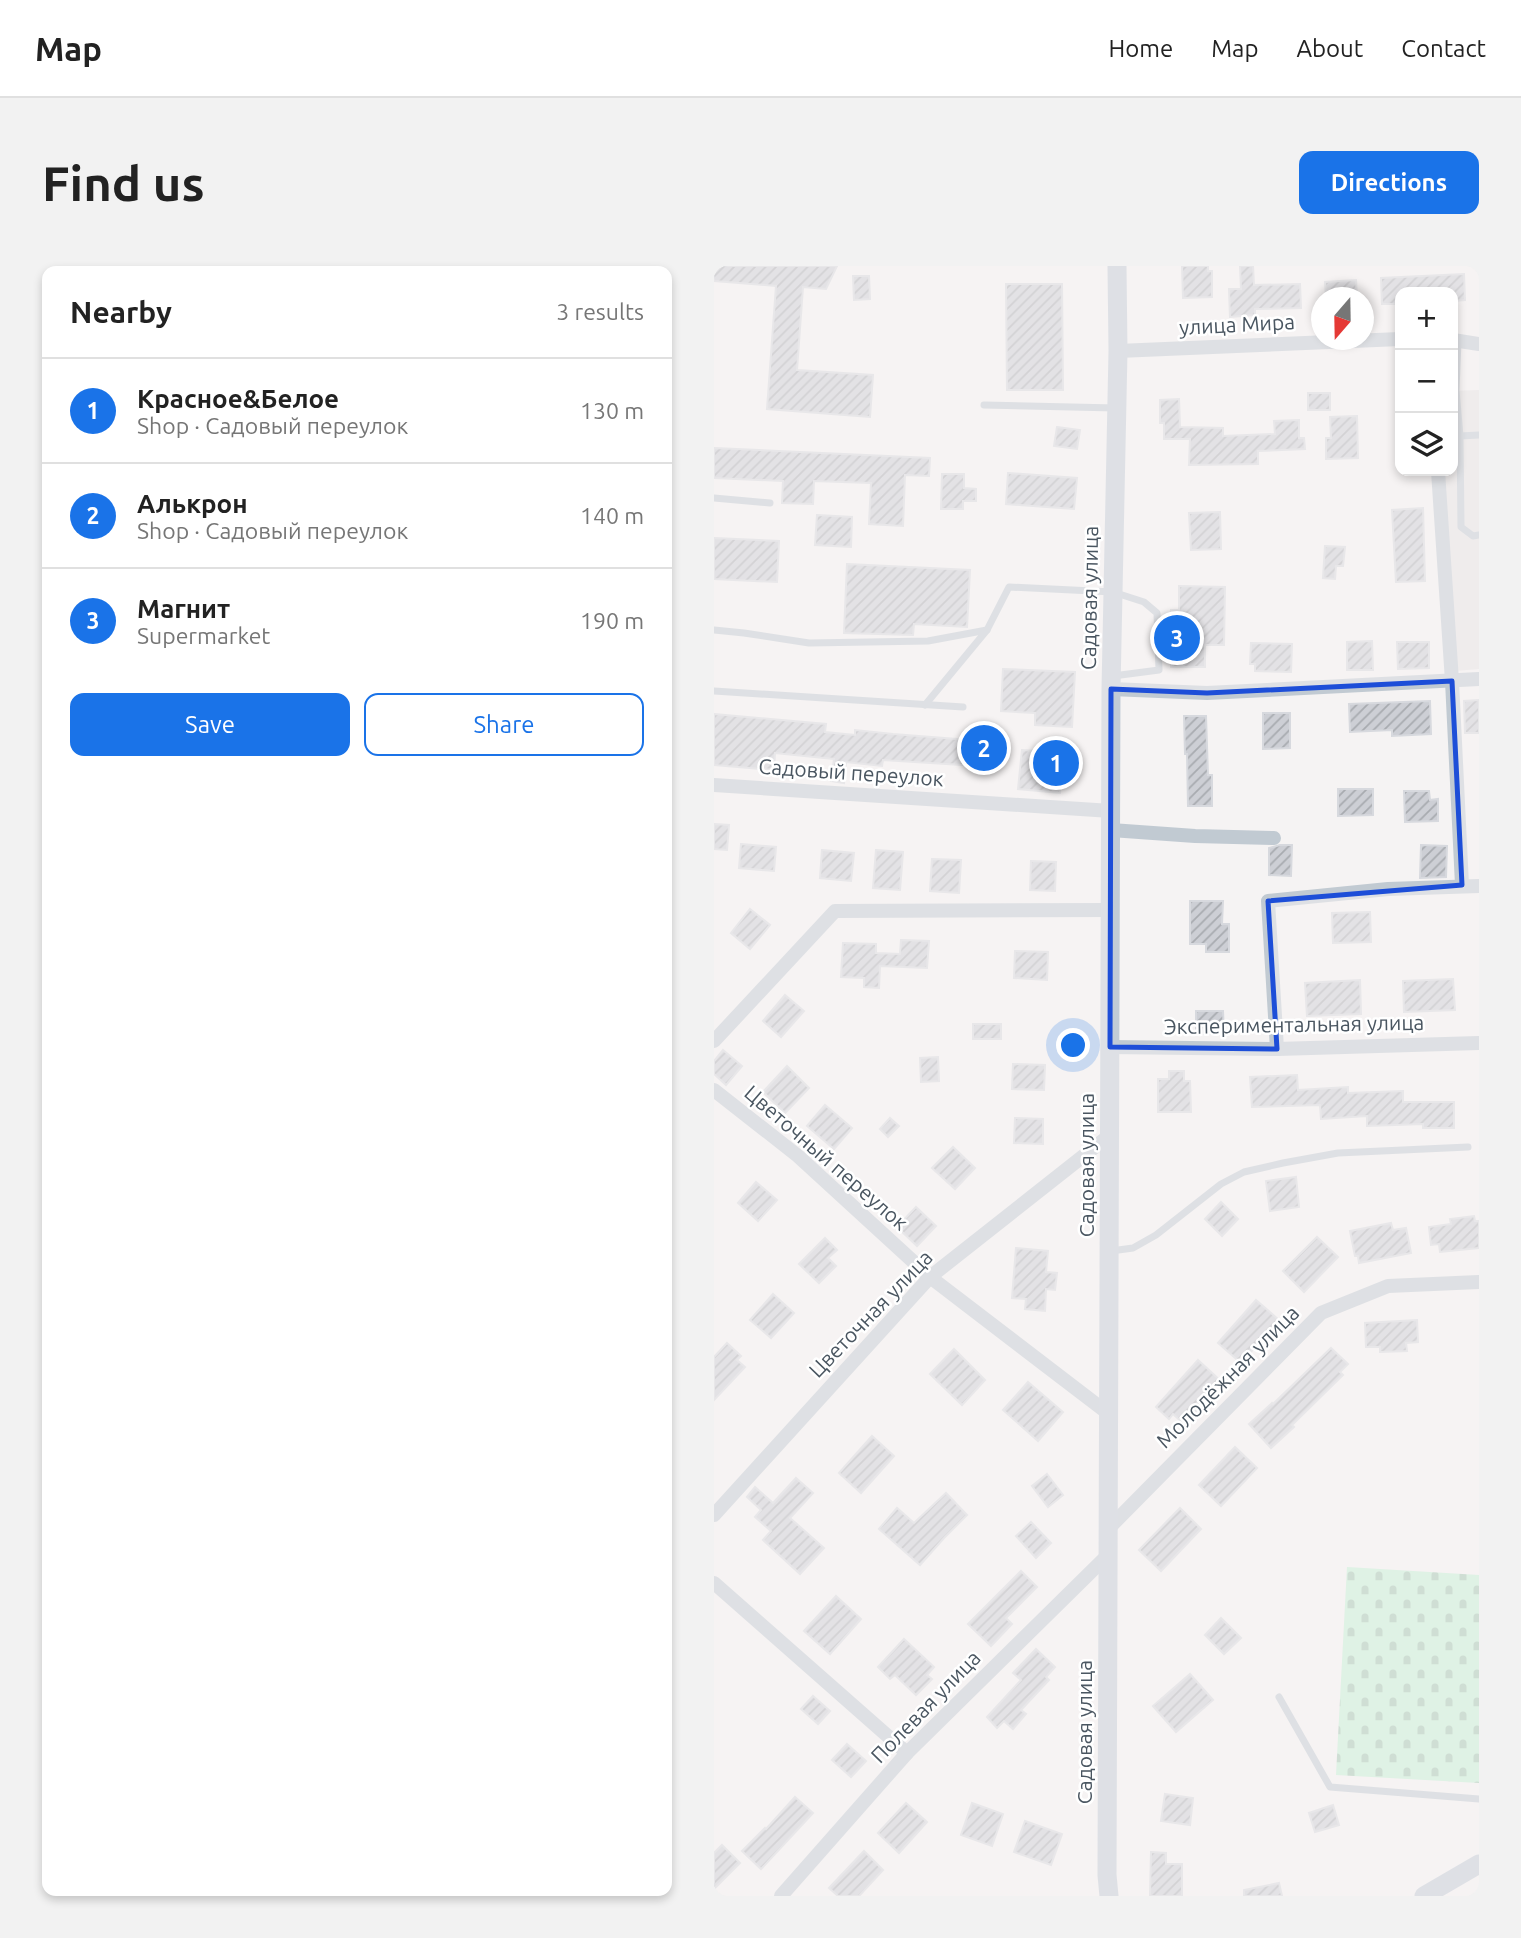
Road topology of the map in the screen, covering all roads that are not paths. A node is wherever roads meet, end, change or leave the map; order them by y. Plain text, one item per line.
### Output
1 (1117, 266) edge
2 (1395, 338) edge
3 (1458, 341) edge
4 (1479, 344) edge
5 (1455, 350) edge
6 (1118, 351) junction
7 (985, 405) dead end
8 (1117, 408) junction
9 (1479, 435) edge
10 (1460, 436) junction
11 (1438, 476) edge
12 (714, 498) edge
13 (770, 503) dead end
14 (1479, 535) edge
15 (1113, 592) junction
16 (987, 630) junction
17 (714, 631) edge
18 (1479, 679) edge
19 (1452, 681) junction
20 (1111, 682) junction
21 (714, 691) edge
22 (925, 705) junction
23 (963, 707) dead end
24 (714, 785) edge
25 (1111, 820) junction
26 (1274, 838) dead end
27 (1462, 885) junction
28 (1479, 886) edge
29 (1111, 910) junction
30 (714, 1041) edge
31 (1479, 1043) edge
32 (1110, 1047) junction
33 (1277, 1049) junction
34 (714, 1090) edge
35 (1110, 1135) junction
36 (1468, 1147) dead end
37 (1110, 1251) junction
38 (930, 1277) junction
39 (1479, 1282) edge
40 (1109, 1414) junction
41 (714, 1515) edge
42 (1109, 1528) junction
43 (1108, 1555) junction
44 (714, 1583) edge
45 (1279, 1697) dead end
46 (907, 1753) junction
47 (1479, 1799) edge
48 (1479, 1864) edge
49 (781, 1896) edge
50 (1109, 1896) edge
51 (1424, 1896) edge

1 - 6 main road, Садовая улица
2 - 6 street, улица Мира
3 - 4 street
5 - 10 lane
6 - 8 main road, Садовая улица
7 - 8 lane
8 - 15 main road, Садовая улица
9 - 10 lane
10 - 14 lane
11 - 19 street
12 - 13 lane
15 - 16 lane
15 - 20 main road, Садовая улица
15 - 20 lane
16 - 17 lane
16 - 22 lane
18 - 19 street
19 - 20 street
19 - 27 street
20 - 25 main road, Садовая улица
21 - 22 lane
22 - 23 lane
24 - 25 street, Садовый переулок
25 - 26 street, Садовый переулок
25 - 29 main road, Садовая улица
27 - 28 street
27 - 33 street
29 - 30 street
29 - 32 main road, Садовая улица
31 - 33 street, Экспериментальная улица
32 - 33 street, Экспериментальная улица
32 - 35 main road, Садовая улица
34 - 38 street, Цветочный переулок
35 - 37 main road, Садовая улица
35 - 38 street, Цветочная улица
36 - 37 lane
37 - 40 main road, Садовая улица
38 - 40 street, Цветочный переулок
38 - 41 street, Цветочная улица
39 - 42 street, Молодёжная улица
40 - 42 main road, Садовая улица
42 - 43 main road, Садовая улица
43 - 46 street, Полевая улица
43 - 50 main road, Садовая улица
44 - 46 street
45 - 47 lane
46 - 49 street, Полевая улица
48 - 51 main road

